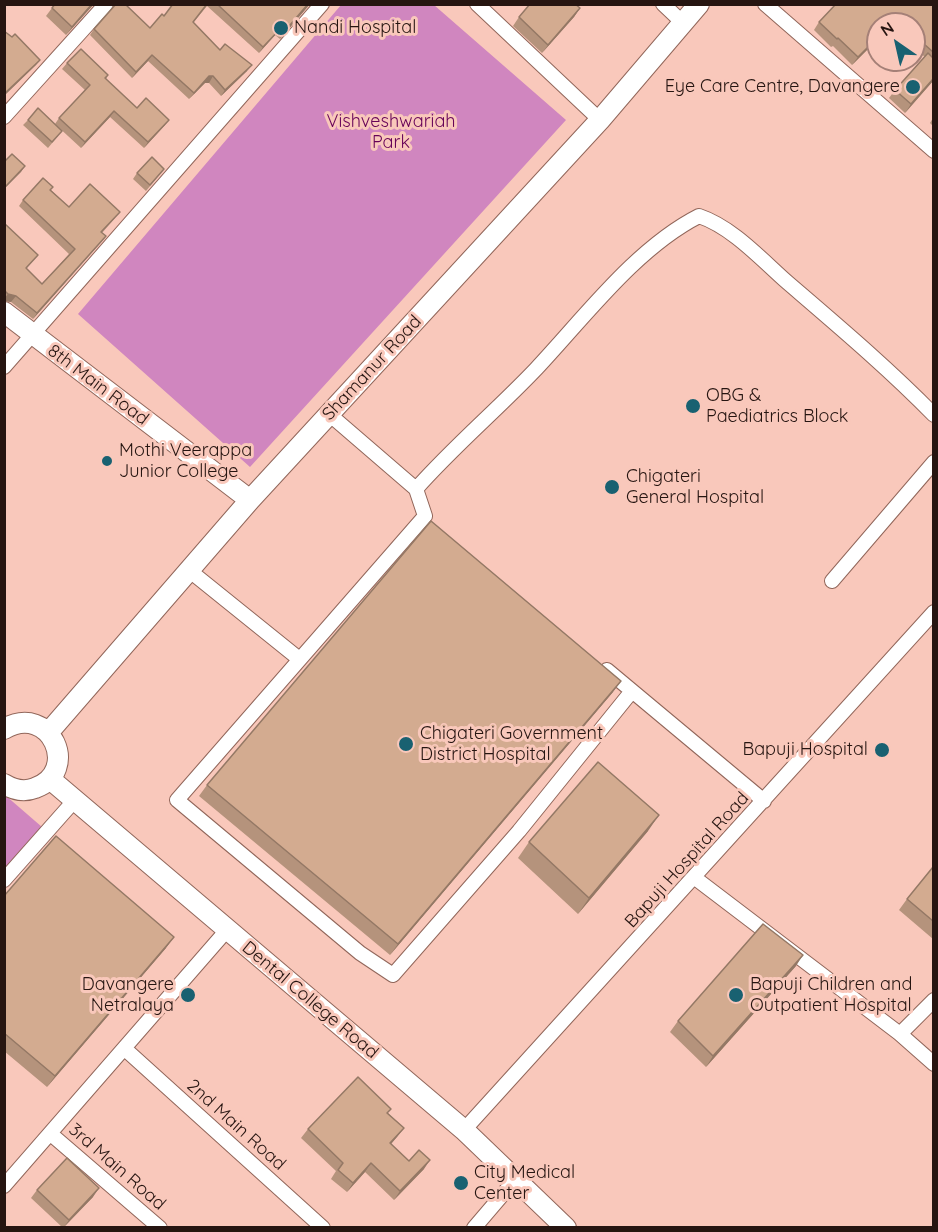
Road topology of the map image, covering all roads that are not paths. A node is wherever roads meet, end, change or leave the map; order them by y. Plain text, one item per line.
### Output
1 (106, 4) edge
2 (322, 4) edge
3 (477, 4) edge
4 (663, 4) edge
5 (699, 4) edge
6 (765, 4) edge
7 (683, 23) junction
8 (4, 117) edge
9 (600, 120) junction
10 (933, 151) edge
11 (4, 312) edge
12 (33, 336) junction
13 (4, 367) edge
14 (329, 414) junction
15 (933, 415) edge
16 (933, 462) edge
17 (416, 489) junction
18 (250, 500) junction
19 (190, 571) junction
20 (832, 581) dead end
21 (933, 612) edge
22 (298, 658) junction
23 (596, 661) edge
24 (632, 691) junction
25 (4, 729) edge
26 (48, 733) junction
27 (50, 779) junction
28 (4, 784) edge
29 (74, 801) junction
30 (764, 801) junction
31 (695, 878) junction
32 (4, 880) edge
33 (227, 930) junction
34 (933, 1000) edge
35 (900, 1034) junction
36 (125, 1049) junction
37 (933, 1064) edge
38 (464, 1130) junction
39 (52, 1135) junction
40 (515, 1180) junction
41 (4, 1186) edge
42 (160, 1227) edge
43 (323, 1227) edge
44 (474, 1227) edge
45 (566, 1227) edge

1 - 8 street
2 - 12 street
3 - 9 street
4 - 7 street
5 - 7 main road, Shamanur Road
6 - 10 street
7 - 9 main road, Shamanur Road
9 - 14 main road, Shamanur Road
11 - 12 main road, 8th Main Road
12 - 13 street
12 - 18 main road, 8th Main Road
14 - 17 street
14 - 18 main road, Shamanur Road
15 - 17 street
16 - 20 street
17 - 22 street
18 - 19 main road, Shamanur Road
19 - 22 street
19 - 26 main road, Shamanur Road
21 - 30 street, Bapuji Hospital Road
22 - 24 street
23 - 24 street
24 - 30 street
25 - 26 main road
26 - 27 main road
27 - 28 main road
27 - 29 main road, Dental College Road
29 - 32 street
29 - 33 main road, Dental College Road
30 - 31 street, Bapuji Hospital Road
31 - 35 street
31 - 38 street, Bapuji Hospital Road
33 - 36 street
33 - 38 main road, Dental College Road
34 - 35 street
35 - 37 street
36 - 39 street
36 - 43 street, 2nd Main Road
38 - 40 main road, Dental College Road
39 - 41 street
39 - 42 street, 3rd Main Road
40 - 44 street
40 - 45 main road, Dental College Road

